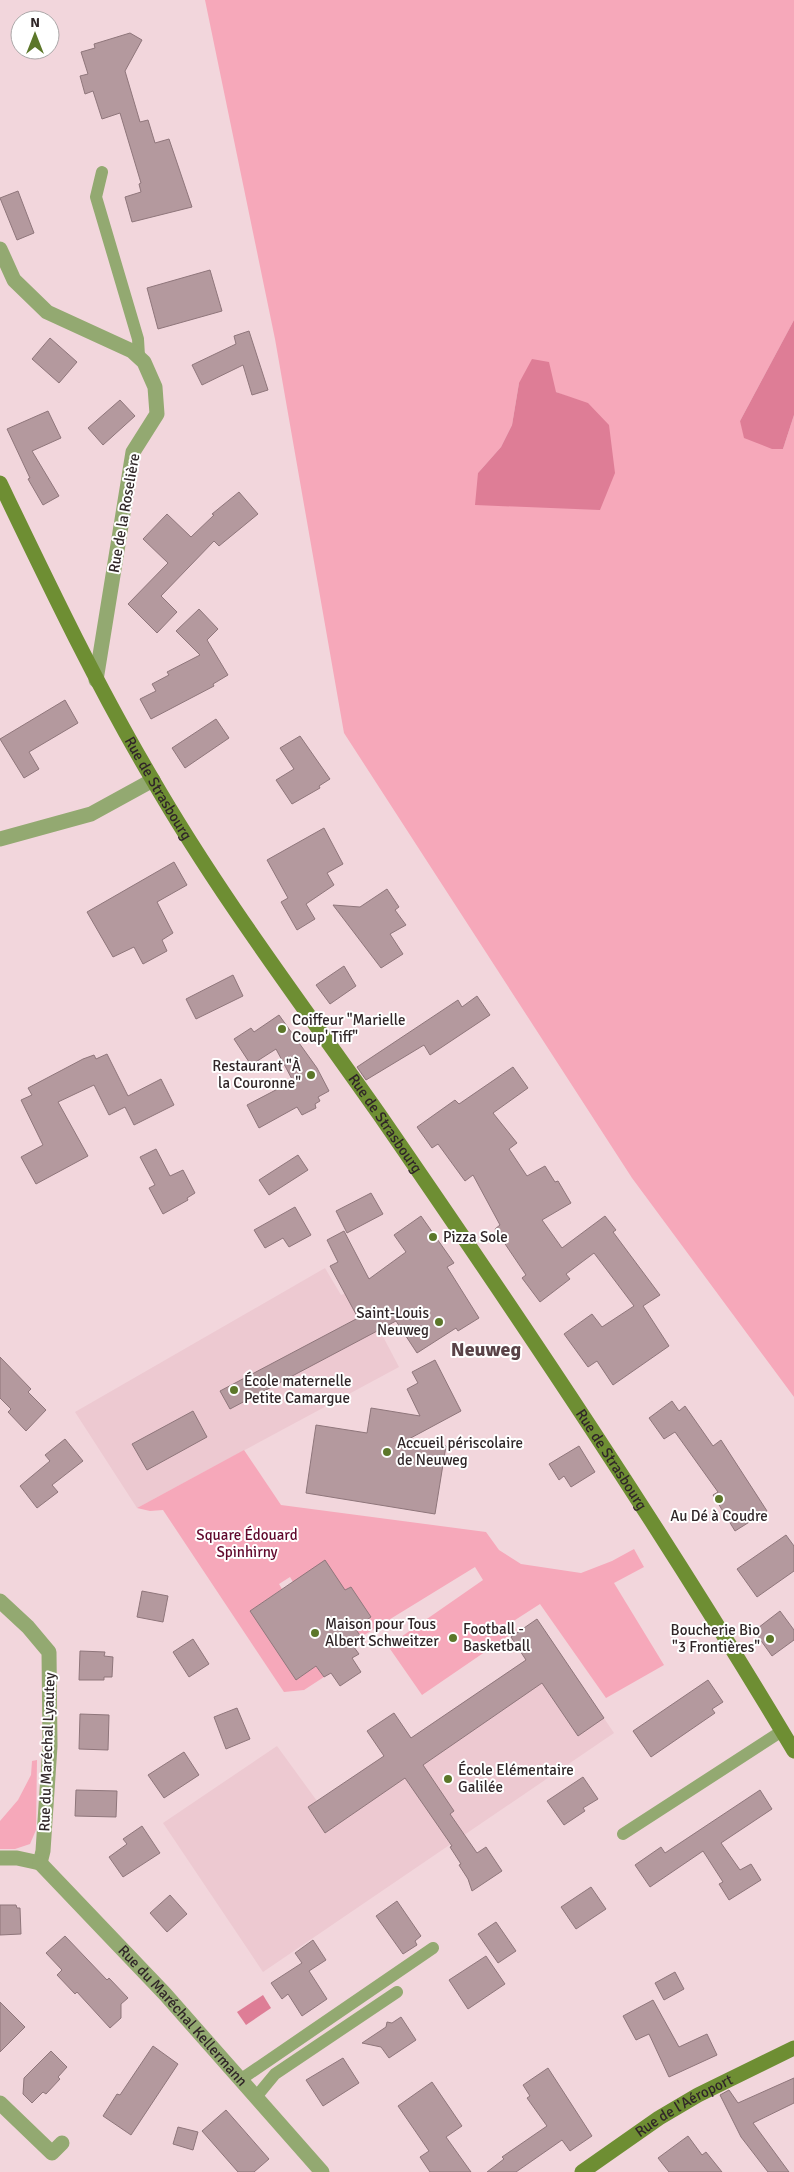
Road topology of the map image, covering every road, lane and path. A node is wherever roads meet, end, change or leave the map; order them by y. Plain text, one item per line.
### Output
1 (102, 172) dead end
2 (0, 250) edge
3 (139, 356) junction
4 (0, 483) edge
5 (96, 680) junction
6 (152, 780) junction
7 (0, 839) edge
8 (0, 1601) edge
9 (782, 1731) junction
10 (794, 1751) edge
11 (623, 1834) dead end
12 (0, 1858) edge
13 (40, 1863) junction
14 (433, 1948) dead end
15 (398, 1992) dead end
16 (794, 2048) edge
17 (240, 2080) junction
18 (256, 2097) junction
19 (0, 2103) edge
20 (62, 2143) dead end
21 (322, 2172) edge
22 (582, 2172) edge

1 - 3 lane, Rue de la Roselière
2 - 3 street
3 - 5 street, Rue de la Roselière
4 - 5 main road, Rue de Strasbourg
5 - 6 main road, Rue de Strasbourg
6 - 7 street
6 - 9 main road, Rue de Strasbourg
8 - 13 street, Rue du Maréchal Lyautey
9 - 10 main road, Rue de Strasbourg
9 - 11 lane
12 - 13 street
13 - 17 street, Rue du Maréchal Kellermann
14 - 17 lane
15 - 18 lane
16 - 22 main road, Rue de l'Aéroport
17 - 18 street, Rue du Maréchal Kellermann
18 - 21 street, Rue du Maréchal Kellermann
19 - 20 street

